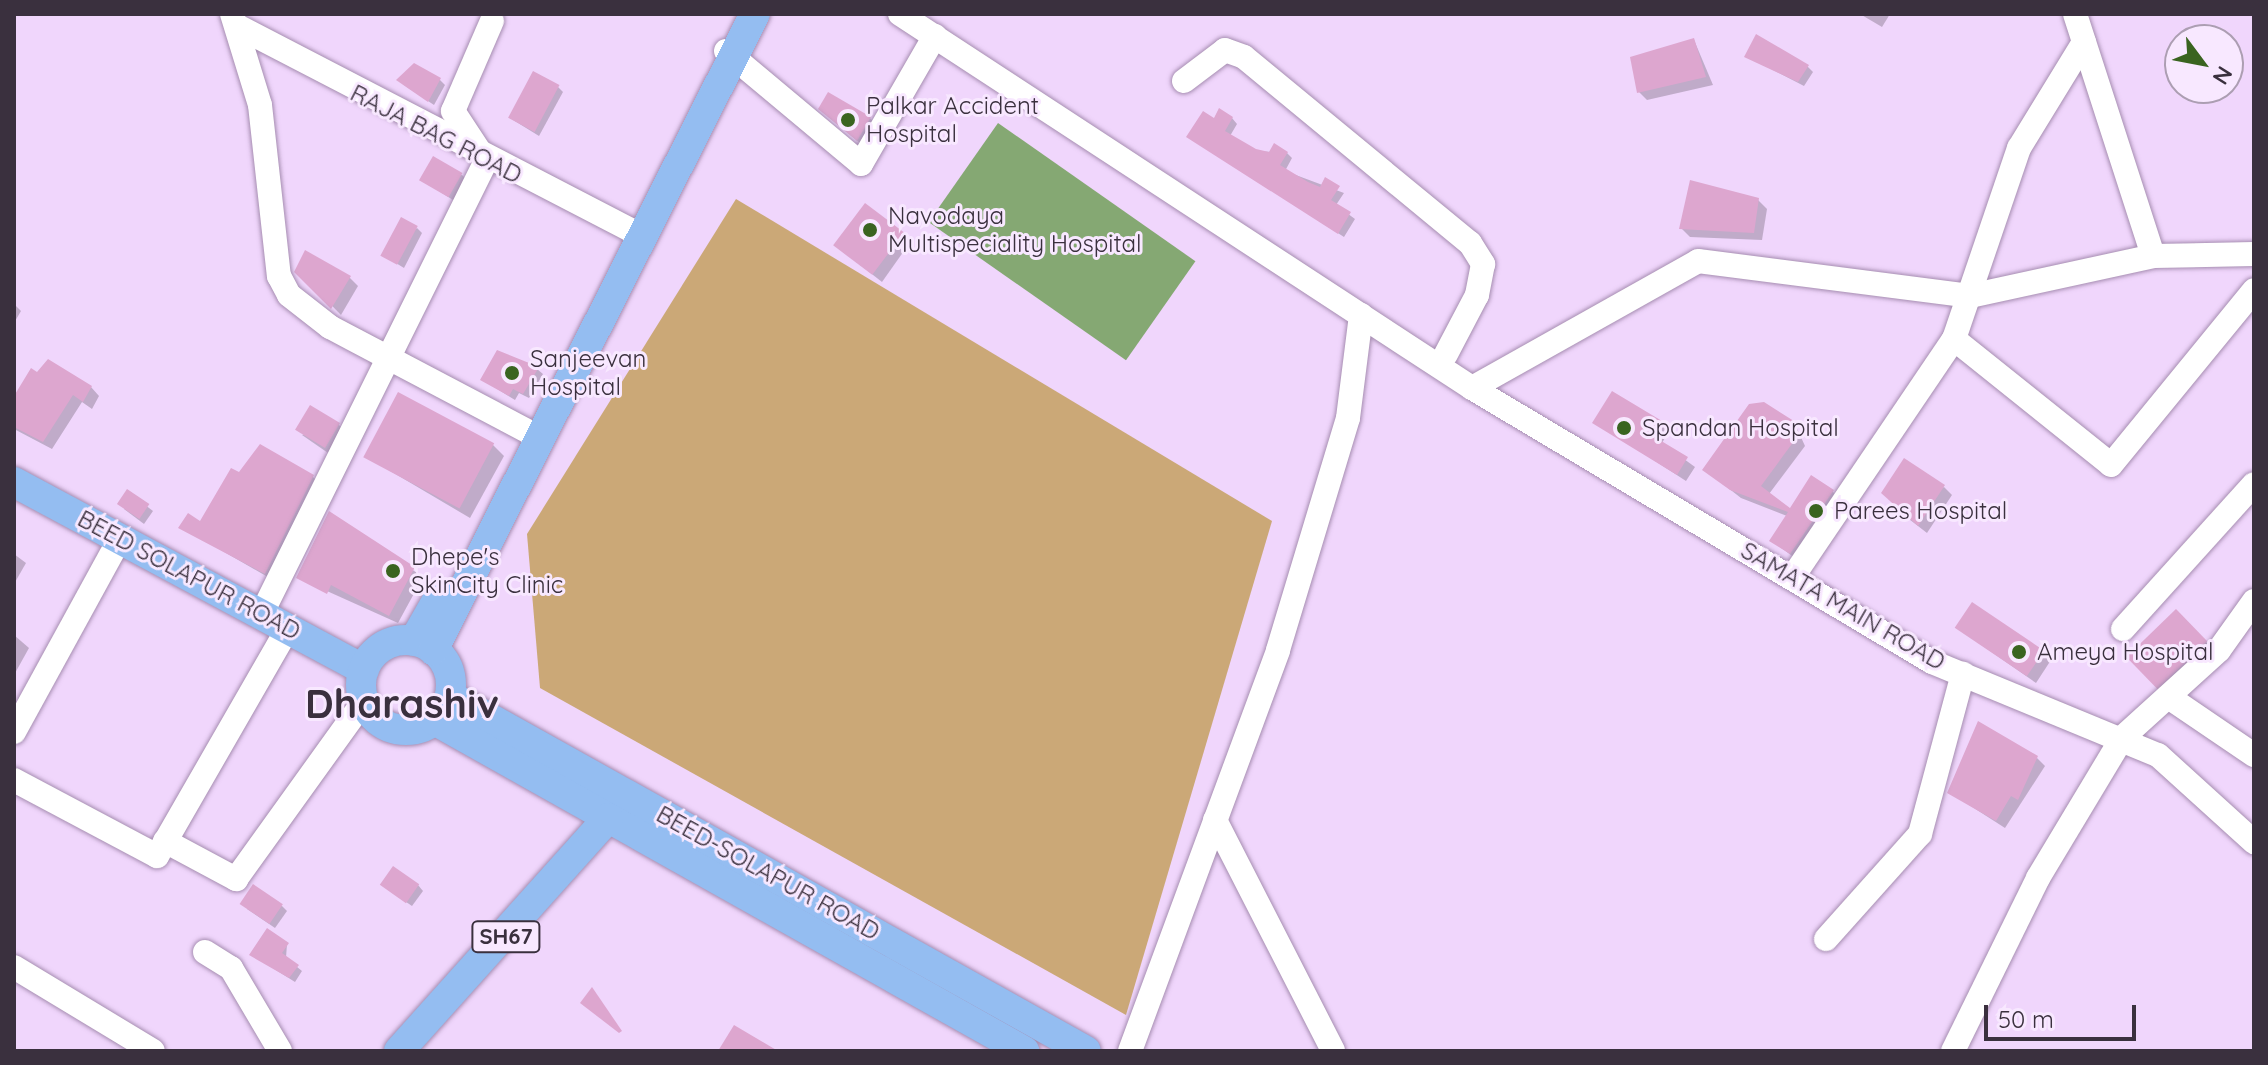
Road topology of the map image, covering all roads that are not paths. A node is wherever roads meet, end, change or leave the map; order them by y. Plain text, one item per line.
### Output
1 (744, 14) edge
2 (755, 14) edge
3 (900, 14) edge
4 (921, 14) edge
5 (2075, 14) edge
6 (236, 21) edge
7 (492, 21) dead end
8 (935, 36) junction
9 (2084, 42) junction
10 (730, 54) junction
11 (1184, 81) dead end
12 (486, 161) junction
13 (635, 232) junction
14 (2254, 254) edge
15 (2153, 256) junction
16 (2254, 290) edge
17 (1970, 296) junction
18 (1361, 315) junction
19 (1954, 339) junction
20 (1446, 354) junction
21 (392, 361) junction
22 (1478, 383) junction
23 (533, 434) junction
24 (14, 482) edge
25 (2254, 484) edge
26 (2245, 512) edge
27 (120, 538) junction
28 (1792, 578) junction
29 (2254, 601) edge
30 (262, 613) junction
31 (288, 628) junction
32 (2123, 629) dead end
33 (423, 645) junction
34 (364, 670) junction
35 (1963, 674) junction
36 (2170, 698) junction
37 (364, 701) junction
38 (442, 708) junction
39 (14, 732) edge
40 (2122, 738) junction
41 (2254, 755) edge
42 (14, 780) edge
43 (608, 818) junction
44 (1215, 820) junction
45 (165, 841) junction
46 (2254, 842) edge
47 (1826, 939) dead end
48 (205, 952) dead end
49 (14, 967) edge
50 (153, 1051) edge
51 (280, 1051) edge
52 (399, 1051) edge
53 (1024, 1051) edge
54 (1086, 1051) edge
55 (1130, 1051) edge
56 (1333, 1051) edge
57 (1953, 1051) edge

1 - 10 main road
2 - 10 main road
3 - 8 street
4 - 20 street
5 - 9 street
6 - 12 street, RAJA BAG ROAD
6 - 21 street
7 - 12 street
8 - 10 street
8 - 18 street
9 - 15 street
9 - 17 street
10 - 13 main road
10 - 33 main road
11 - 20 street
12 - 13 street, RAJA BAG ROAD
12 - 21 street
13 - 23 main road
14 - 15 street
15 - 17 street
16 - 19 street
17 - 19 street
17 - 22 street
18 - 22 street
18 - 44 street
19 - 28 street
20 - 22 street
21 - 23 street
21 - 30 street
22 - 28 street, SAMATA MAIN ROAD
23 - 33 main road
24 - 27 main road, BEED SOLAPUR ROAD
25 - 26 street
26 - 32 street
27 - 30 main road, BEED SOLAPUR ROAD
27 - 39 street
28 - 35 street, SAMATA MAIN ROAD
29 - 36 street
30 - 31 main road, BEED SOLAPUR ROAD
31 - 34 main road, BEED SOLAPUR ROAD
31 - 45 street
33 - 34 main road
33 - 38 main road
34 - 37 main road
35 - 40 street, SAMATA MAIN ROAD
35 - 47 street
36 - 40 street
36 - 41 street
37 - 38 main road
37 - 45 street
38 - 43 main road, BEED-SOLAPUR ROAD
38 - 54 main road, BEED-SOLAPUR ROAD
40 - 46 street, SAMATA MAIN ROAD
40 - 57 street
42 - 45 street
43 - 52 main road, SH67
43 - 53 main road, BEED-SOLAPUR ROAD
44 - 55 street
44 - 56 street
48 - 51 street
49 - 50 street

